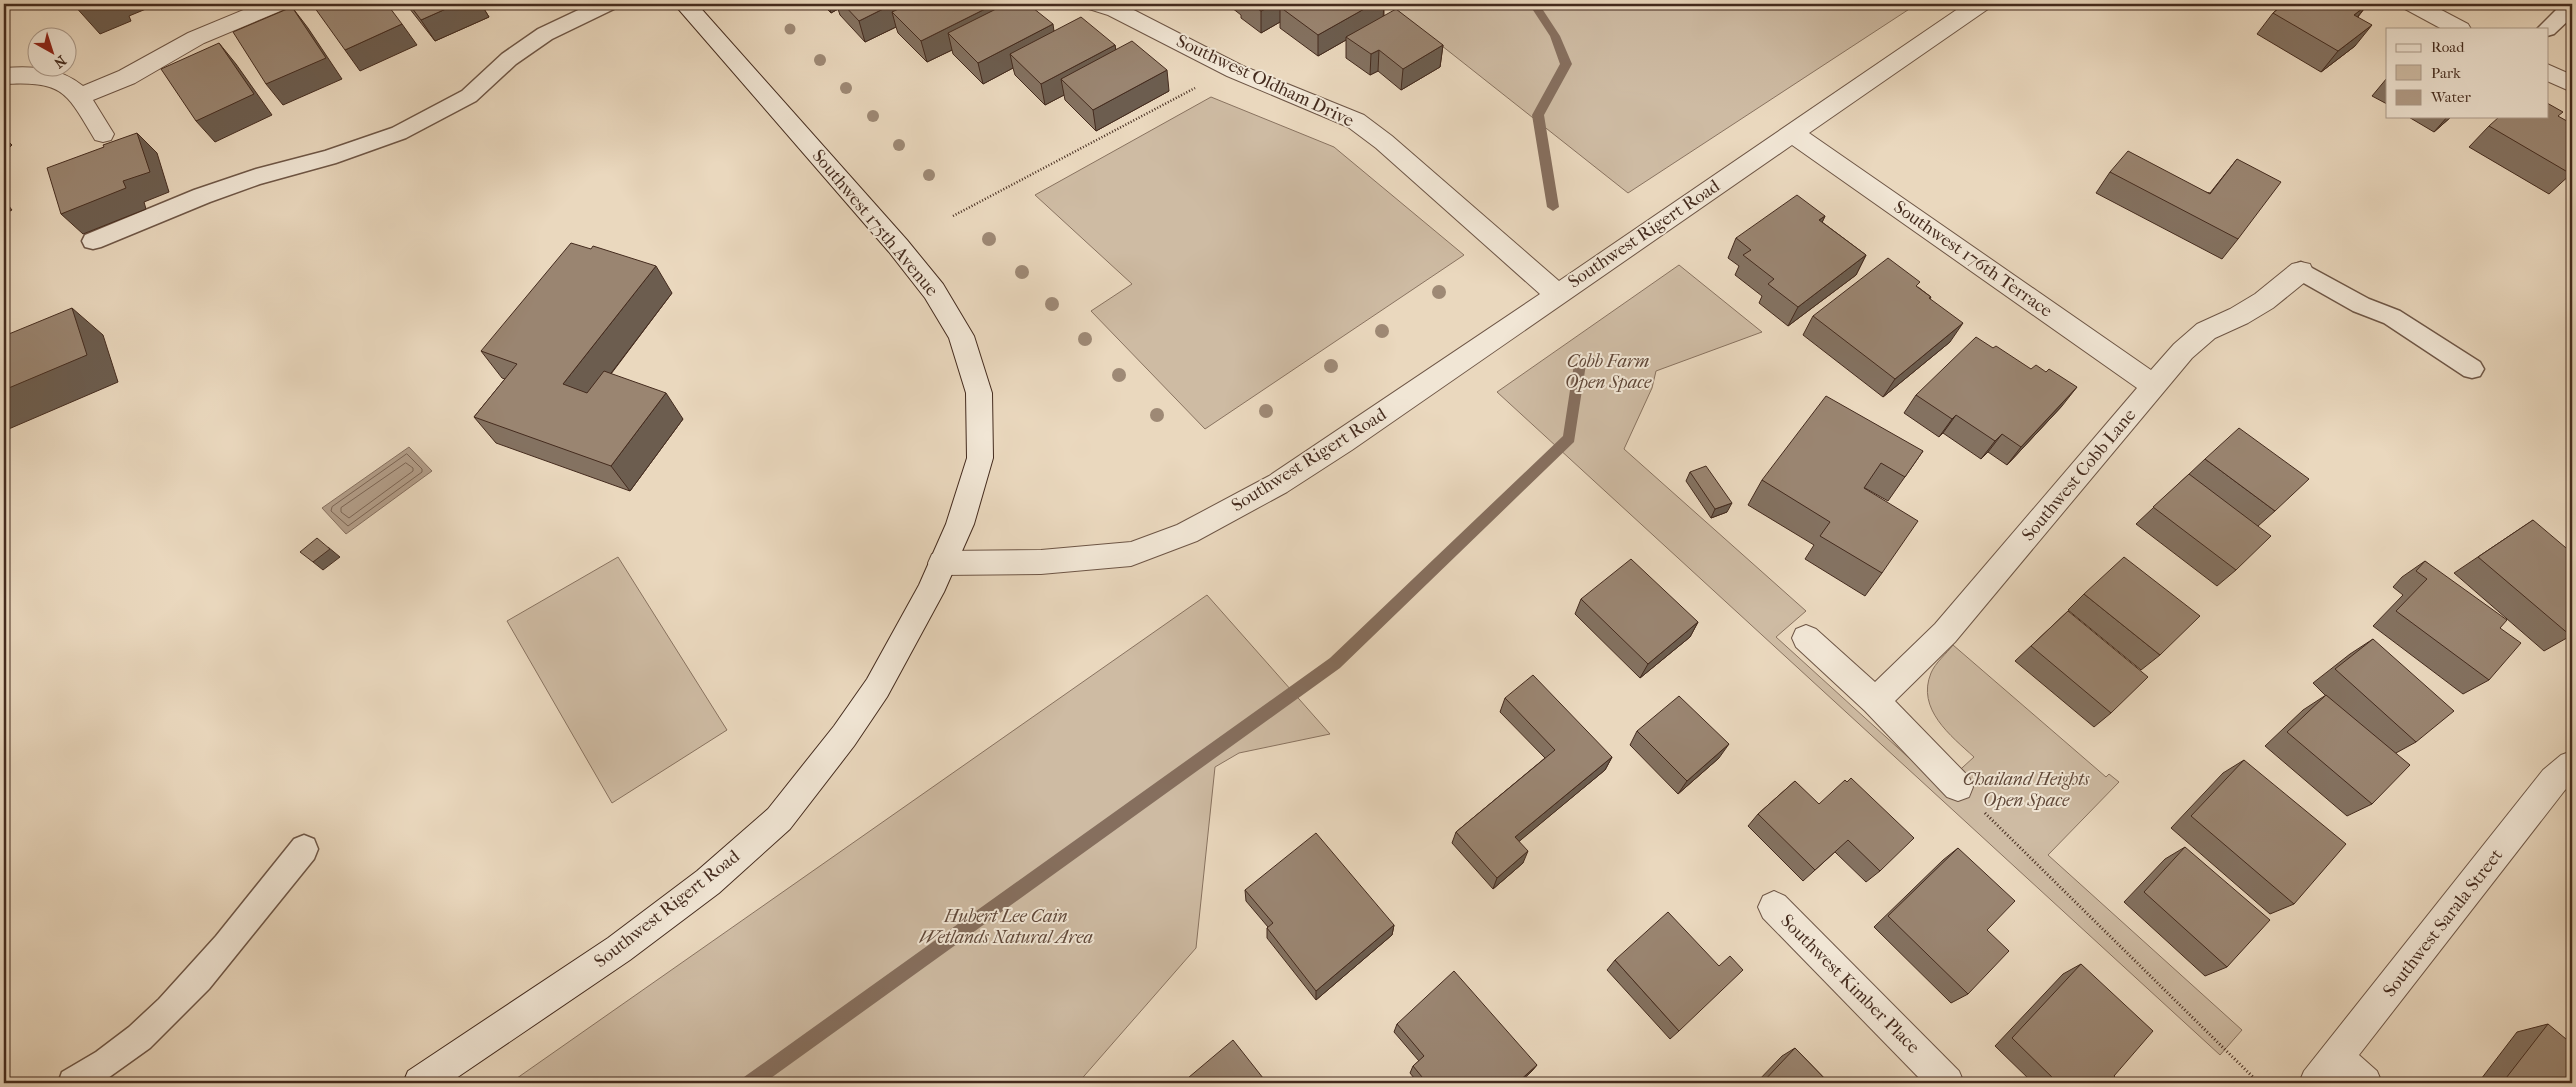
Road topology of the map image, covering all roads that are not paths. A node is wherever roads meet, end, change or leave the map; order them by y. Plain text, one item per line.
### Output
1 (278, 4) edge
2 (607, 4) edge
3 (685, 4) edge
4 (1097, 4) edge
5 (1980, 4) edge
6 (2413, 4) edge
7 (2572, 6) edge
8 (2458, 28) edge
9 (2548, 28) edge
10 (2548, 72) edge
11 (4, 76) edge
12 (2572, 84) edge
13 (81, 96) junction
14 (1792, 133) junction
15 (103, 134) dead end
16 (93, 241) dead end
17 (2301, 271) joint
18 (1557, 294) junction
19 (2472, 369) dead end
20 (2154, 386) junction
21 (942, 563) junction
22 (1806, 638) dead end
23 (1875, 701) junction
24 (2572, 765) edge
25 (1958, 787) road end
26 (304, 849) dead end
27 (1774, 907) dead end
28 (2337, 1058) junction
29 (73, 1083) edge
30 (420, 1083) edge
31 (1947, 1083) edge
32 (2316, 1083) edge
33 (2365, 1083) edge

1 - 13 street
2 - 16 lane
3 - 21 street, Southwest 175th Avenue
4 - 18 street, Southwest Oldham Drive
5 - 14 street, Southwest Rigert Road
6 - 8 street
7 - 9 lane
10 - 12 street
11 - 13 street
13 - 15 street
14 - 18 street, Southwest Rigert Road
14 - 20 street, Southwest 176th Terrace
17 - 19 lane
17 - 20 street, Southwest Cobb Lane
18 - 21 street, Southwest Rigert Road
20 - 23 street, Southwest Cobb Lane
21 - 30 street, Southwest Rigert Road
22 - 23 street
23 - 25 street
24 - 28 street, Southwest Sarala Street
26 - 29 lane
27 - 31 street, Southwest Kimber Place
28 - 32 street, Southwest Sarala Street
28 - 33 street

